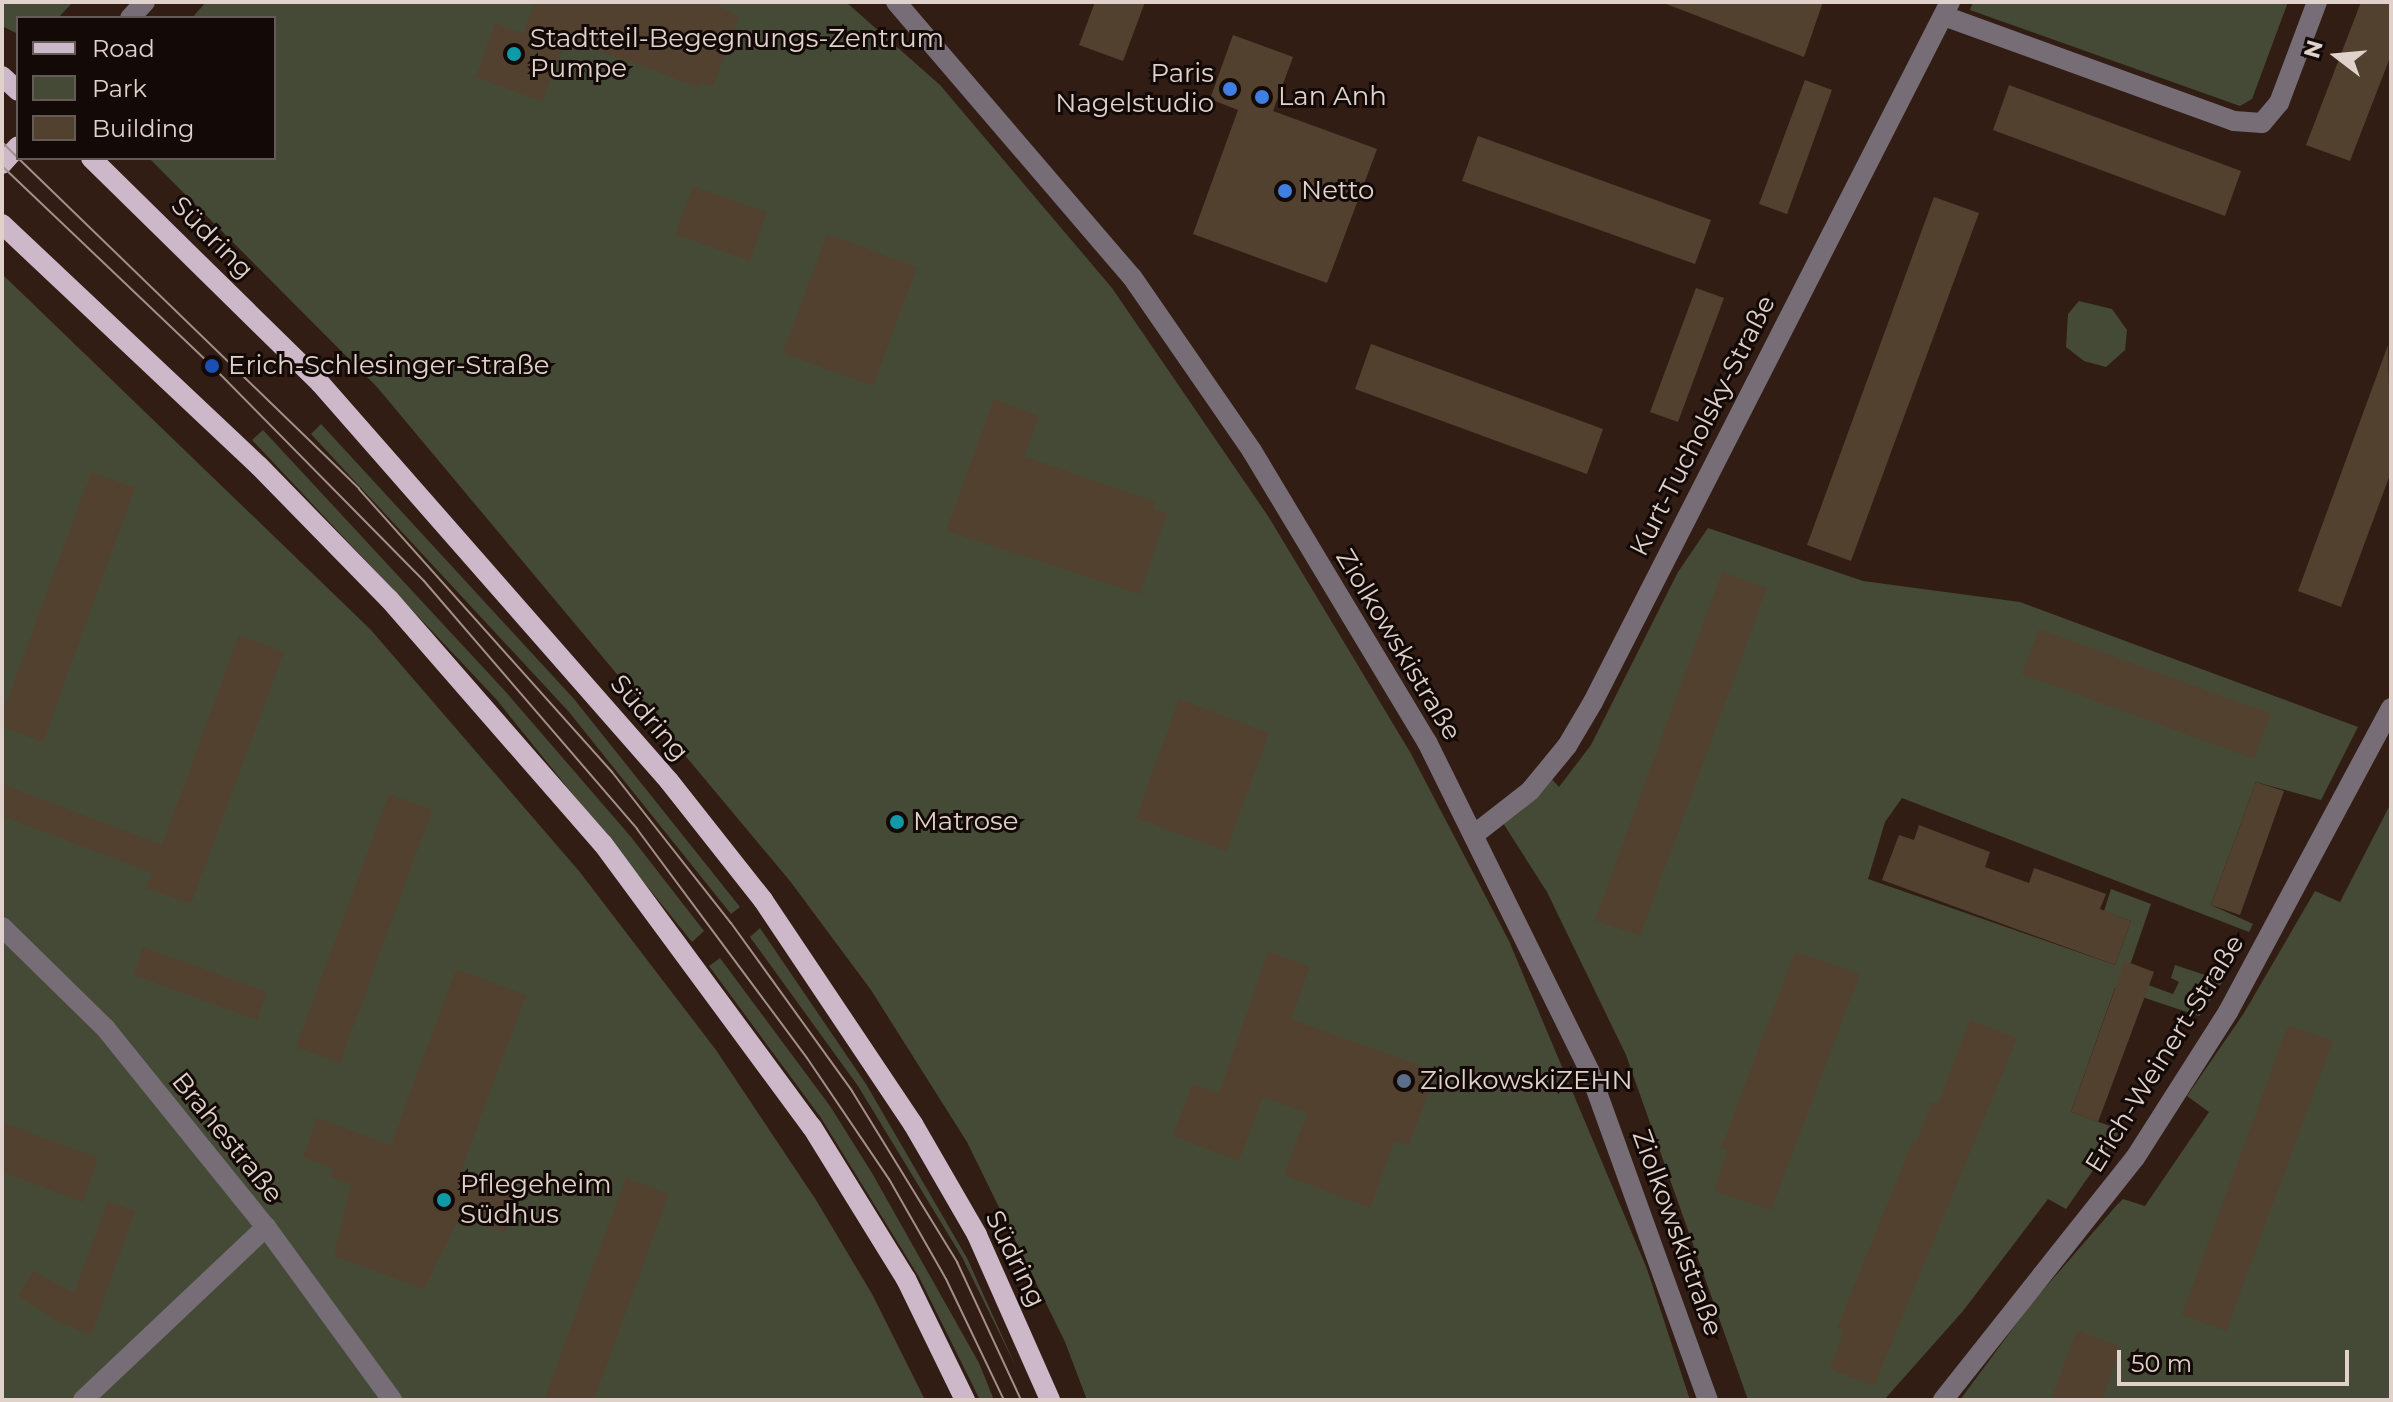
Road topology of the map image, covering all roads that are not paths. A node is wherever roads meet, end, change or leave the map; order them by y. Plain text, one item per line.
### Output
1 (2317, 2) edge
2 (908, 6) edge
3 (1947, 9) edge
4 (16, 148) edge
5 (93, 160) edge
6 (2, 164) edge
7 (2, 224) edge
8 (2391, 708) edge
9 (1475, 834) junction
10 (2, 927) edge
11 (266, 1227) junction
12 (83, 1400) edge
13 (392, 1400) edge
14 (965, 1400) edge
15 (1050, 1400) edge
16 (1708, 1400) edge
17 (1943, 1400) edge

1 - 3 street, Kurt-Tucholsky-Straße
2 - 9 street, Ziolkowskistraße
3 - 9 street, Kurt-Tucholsky-Straße
4 - 6 main road
5 - 15 main road, Südring
7 - 14 main road
8 - 17 street, Erich-Weinert-Straße
9 - 16 street, Ziolkowskistraße
10 - 11 street, Brahestraße
11 - 12 street
11 - 13 street, Brahestraße

